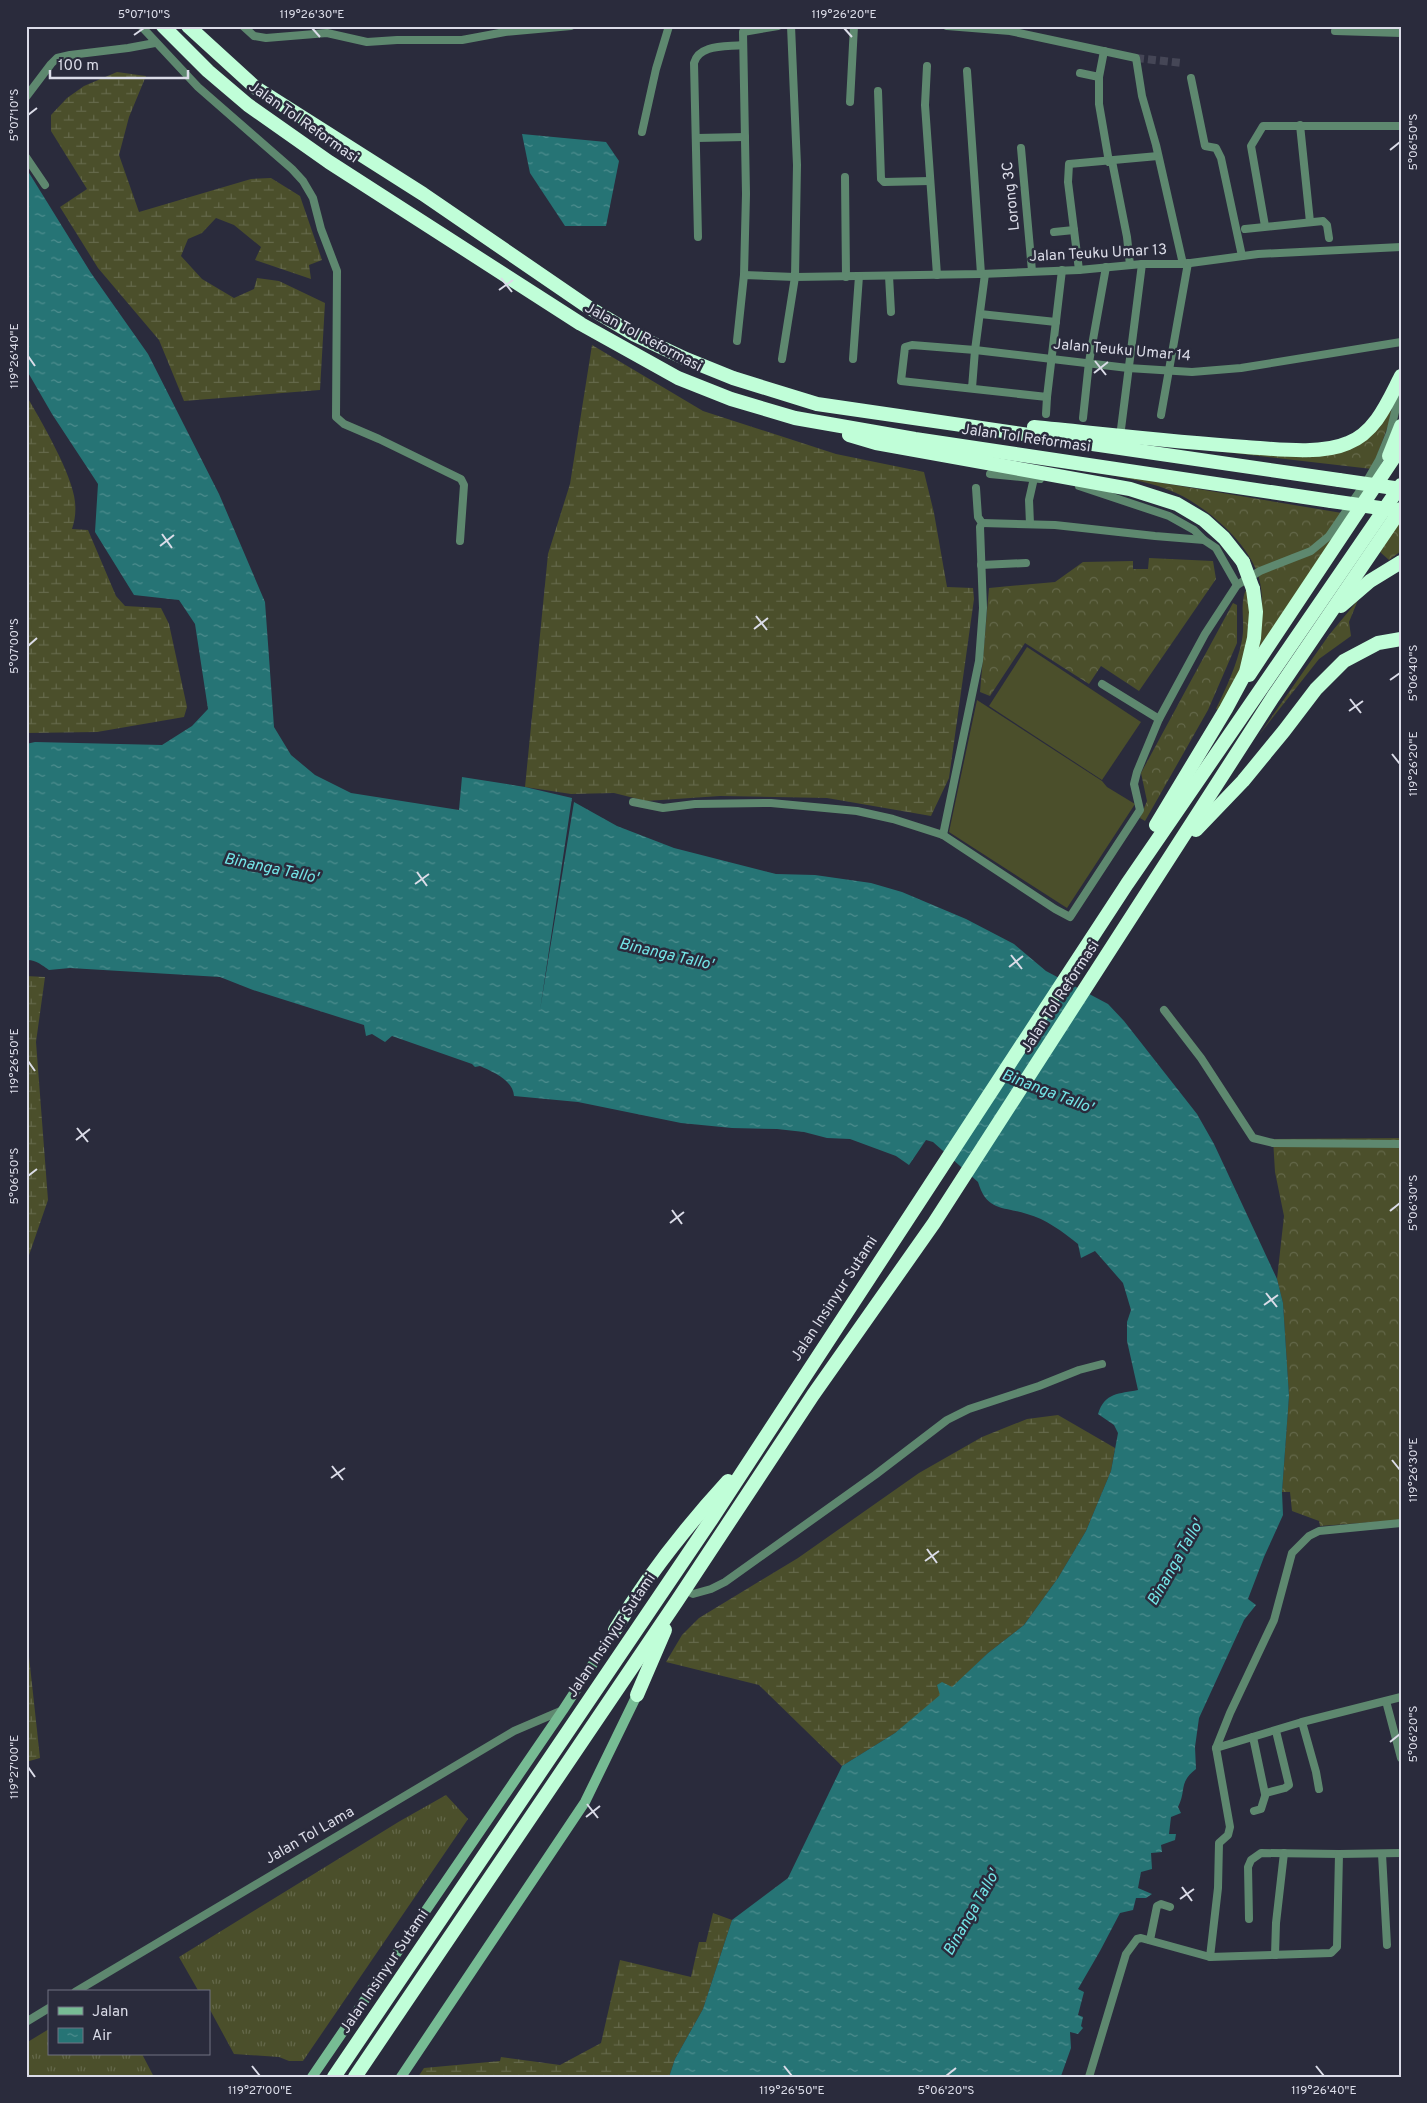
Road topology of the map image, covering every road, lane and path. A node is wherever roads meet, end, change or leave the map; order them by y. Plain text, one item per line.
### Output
1 (141, 26) edge
2 (163, 26) edge
3 (188, 26) edge
4 (243, 26) edge
5 (571, 26) edge
6 (669, 26) edge
7 (778, 26) edge
8 (854, 26) edge
9 (948, 26) edge
10 (791, 27) edge
11 (1010, 29) edge
12 (329, 30) edge
13 (1335, 31) dead end
14 (1401, 33) edge
15 (155, 43) junction
16 (742, 45) junction
17 (1104, 52) junction
18 (927, 66) dead end
19 (967, 71) dead end
20 (1080, 73) dead end
21 (1099, 77) junction
22 (1191, 78) dead end
23 (878, 92) dead end
24 (26, 96) edge
25 (850, 102) dead end
26 (1300, 125) junction
27 (1401, 126) edge
28 (642, 132) dead end
29 (746, 137) junction
30 (697, 138) junction
31 (1021, 148) dead end
32 (26, 156) edge
33 (1158, 156) junction
34 (1111, 161) junction
35 (845, 177) dead end
36 (930, 181) junction
37 (46, 185) dead end
38 (1310, 222) junction
39 (1265, 226) junction
40 (1245, 228) dead end
41 (1074, 230) junction
42 (1054, 232) dead end
43 (698, 237) dead end
44 (1329, 238) dead end
45 (1401, 246) edge
46 (1242, 256) junction
47 (1186, 263) junction
48 (1142, 264) junction
49 (1130, 265) junction
50 (1106, 267) junction
51 (1062, 270) junction
52 (1079, 270) junction
53 (1032, 271) junction
54 (983, 274) junction
55 (744, 275) junction
56 (937, 275) junction
57 (846, 276) junction
58 (859, 276) junction
59 (889, 276) junction
60 (795, 277) junction
61 (891, 312) dead end
62 (980, 314) junction
63 (1056, 322) junction
64 (737, 341) dead end
65 (1401, 342) edge
66 (975, 350) junction
67 (853, 359) dead end
68 (1052, 359) junction
69 (782, 360) dead end
70 (1089, 362) junction
71 (1128, 368) junction
72 (1168, 371) junction
73 (1401, 376) edge
74 (1401, 386) edge
75 (972, 388) junction
76 (1047, 397) junction
77 (817, 404) junction
78 (1046, 414) dead end
79 (1161, 415) dead end
80 (795, 418) junction
81 (1083, 418) dead end
82 (1401, 426) edge
83 (1121, 430) dead end
84 (1401, 447) edge
85 (990, 474) dead end
86 (1034, 478) junction
87 (1401, 485) edge
88 (976, 488) dead end
89 (1401, 490) edge
90 (1370, 494) junction
91 (1401, 510) edge
92 (982, 523) junction
93 (1030, 524) junction
94 (460, 540) dead end
95 (1204, 540) junction
96 (1401, 562) edge
97 (1026, 563) dead end
98 (981, 565) junction
99 (1237, 585) junction
100 (1327, 618) junction
101 (1401, 639) edge
102 (1102, 684) dead end
103 (1226, 709) junction
104 (1159, 719) junction
105 (633, 802) dead end
106 (943, 835) junction
107 (1166, 865) junction
108 (1127, 884) junction
109 (1164, 1010) dead end
110 (1401, 1144) edge
111 (912, 1211) joint
112 (1102, 1364) dead end
113 (757, 1449) junction
114 (1401, 1523) edge
115 (681, 1596) junction
116 (615, 1630) joint
117 (637, 1695) joint
118 (1401, 1697) edge
119 (1386, 1701) junction
120 (563, 1710) junction
121 (1302, 1722) junction
122 (1276, 1731) junction
123 (1253, 1737) junction
124 (1216, 1748) junction
125 (1401, 1758) edge
126 (1319, 1789) dead end
127 (1265, 1794) junction
128 (1254, 1812) dead end
129 (1284, 1853) junction
130 (1401, 1853) edge
131 (1338, 1854) junction
132 (1382, 1854) junction
133 (1170, 1907) dead end
134 (1249, 1919) dead end
135 (1150, 1940) junction
136 (1387, 1945) dead end
137 (1275, 1955) junction
138 (1210, 1957) junction
139 (78, 1990) edge
140 (48, 2009) edge
141 (26, 2022) edge
142 (312, 2077) edge
143 (334, 2077) edge
144 (355, 2077) edge
145 (401, 2077) edge
146 (1089, 2077) edge

1 - 15 street
2 - 80 highway, Jalan Tol Reformasi
3 - 77 highway, Jalan Tol Reformasi
4 - 12 street
5 - 12 street
6 - 28 street
7 - 16 street
8 - 25 street
9 - 11 street
10 - 60 street
11 - 17 street
13 - 14 street
15 - 24 street
15 - 94 street
16 - 29 street
16 - 30 street
17 - 21 street
17 - 33 street
18 - 36 street
19 - 54 street
20 - 21 street
21 - 34 street
22 - 46 street
23 - 36 street
26 - 27 street
26 - 38 street
26 - 39 street
29 - 30 street
29 - 55 street
30 - 43 street
31 - 53 street, Lorong 3C
32 - 37 street
33 - 34 street
33 - 47 street
34 - 41 street
34 - 49 street
35 - 57 street
36 - 56 street
38 - 39 street
38 - 44 street
39 - 40 street
41 - 42 street
41 - 52 street
45 - 46 street, Jalan Teuku Umar 13
46 - 47 street, Jalan Teuku Umar 13
47 - 48 street, Jalan Teuku Umar 13
47 - 72 street
48 - 49 street, Jalan Teuku Umar 13
48 - 71 street
49 - 50 street, Jalan Teuku Umar 13
50 - 52 street, Jalan Teuku Umar 13
50 - 70 street
51 - 52 street, Jalan Teuku Umar 13
51 - 53 street, Jalan Teuku Umar 13
51 - 63 street
53 - 54 street, Jalan Teuku Umar 13
54 - 56 street, Jalan Teuku Umar 13
54 - 62 street
55 - 60 street, Jalan Teuku Umar 13
55 - 64 street
56 - 59 street, Jalan Teuku Umar 13
57 - 58 street, Jalan Teuku Umar 13
57 - 60 street, Jalan Teuku Umar 13
58 - 59 street, Jalan Teuku Umar 13
58 - 67 street
59 - 61 street
60 - 69 street
62 - 63 street
62 - 66 street
63 - 68 street
65 - 72 street, Jalan Teuku Umar 14
66 - 68 street, Jalan Teuku Umar 14
66 - 75 street
66 - 75 street, Jalan Teuku Umar 14
68 - 70 street, Jalan Teuku Umar 14
68 - 76 street
70 - 71 street, Jalan Teuku Umar 14
70 - 81 street
71 - 72 street, Jalan Teuku Umar 14
71 - 83 street
72 - 79 street
73 - 77 highway
74 - 99 street
75 - 76 street
76 - 78 street
77 - 89 highway, Jalan Tol Reformasi, bridge
80 - 91 highway, Jalan Tol Reformasi, bridge
80 - 103 highway, bridge
82 - 90 highway
84 - 90 highway
85 - 86 street
86 - 93 street
86 - 95 street
87 - 108 highway
88 - 92 street
90 - 103 highway
91 - 100 highway
92 - 93 street
92 - 98 street
93 - 95 street
95 - 99 street
96 - 100 highway
97 - 98 street
98 - 106 street
99 - 104 street
100 - 107 highway
101 - 107 highway
102 - 104 street
103 - 108 highway
104 - 106 street
105 - 106 street
107 - 115 highway, Jalan Tol Reformasi
108 - 111 highway, Jalan Tol Reformasi
109 - 110 street
111 - 113 highway, Jalan Insinyur Sutami
112 - 115 street
113 - 116 highway
113 - 143 highway, Jalan Insinyur Sutami
114 - 124 street
115 - 117 highway
115 - 144 highway
116 - 120 street
117 - 145 street
118 - 119 street
119 - 121 street
119 - 125 street
120 - 139 street, Jalan Tol Lama
120 - 142 street
121 - 122 street
121 - 126 street
122 - 123 street
122 - 127 street
123 - 124 street
123 - 127 street
124 - 138 street
127 - 128 street
129 - 131 street
129 - 134 street
129 - 137 street
130 - 132 street
131 - 132 street
131 - 137 street
132 - 136 street
133 - 135 street
135 - 138 street
135 - 146 street
137 - 138 street
140 - 141 street

